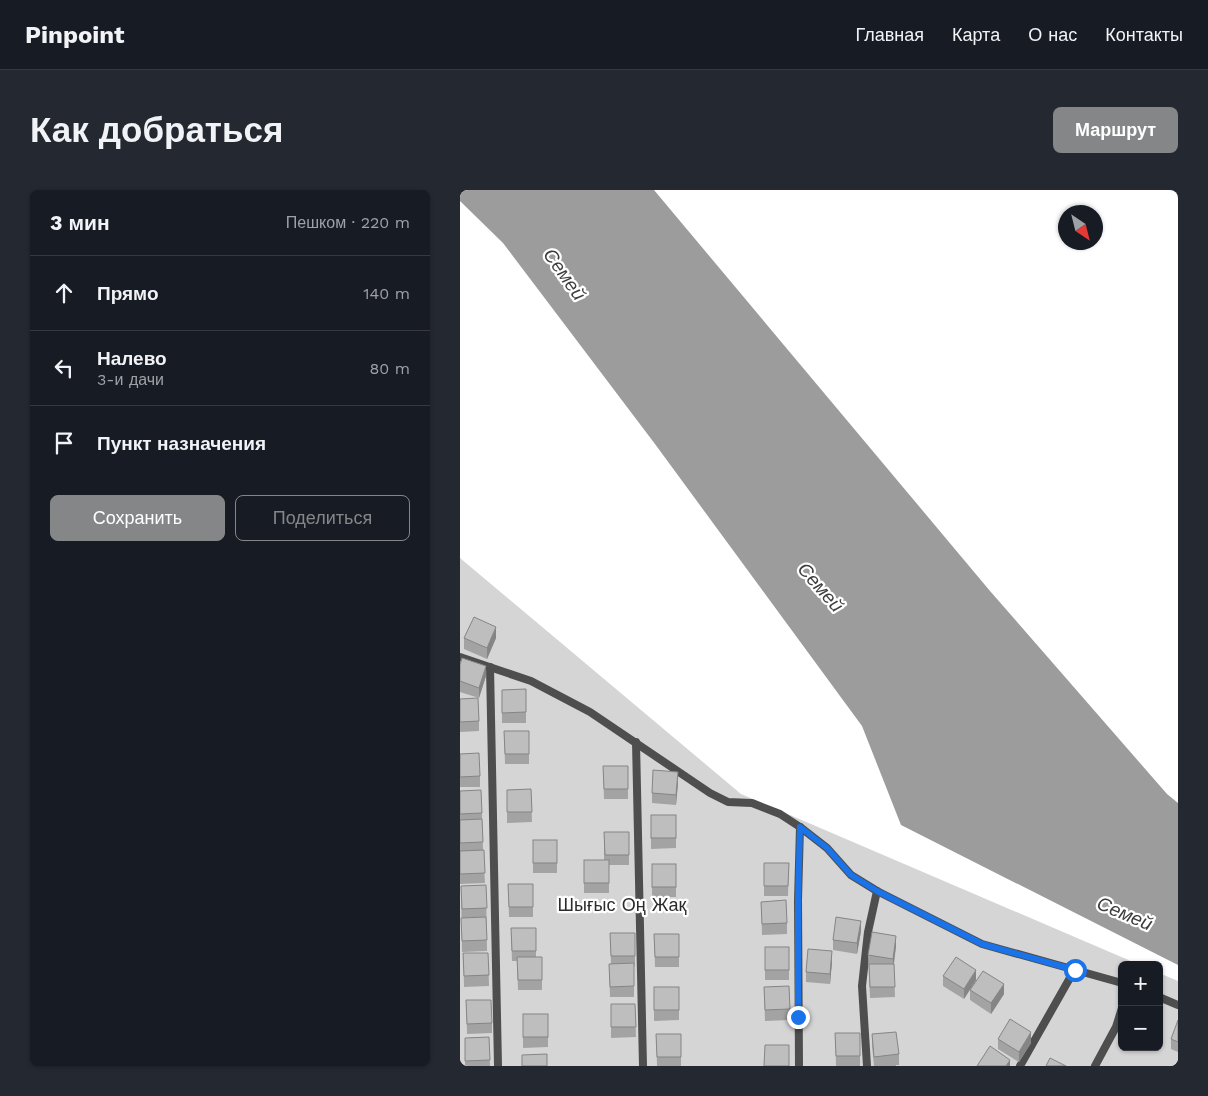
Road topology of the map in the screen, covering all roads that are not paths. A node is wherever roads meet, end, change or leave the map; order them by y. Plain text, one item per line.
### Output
1 (460, 657) edge
2 (490, 667) junction
3 (636, 742) junction
4 (800, 827) junction
5 (877, 891) junction
6 (1075, 970) junction
7 (1118, 982) edge
8 (1163, 999) edge
9 (1178, 1005) edge
10 (1118, 1021) edge
11 (498, 1066) edge
12 (642, 1066) edge
13 (799, 1066) edge
14 (867, 1066) edge
15 (1020, 1066) edge
16 (1095, 1066) edge

1 - 2 lane
2 - 3 lane
2 - 11 lane
3 - 4 lane
3 - 12 lane
4 - 5 lane
4 - 13 lane
5 - 6 lane
5 - 14 lane
6 - 7 lane
6 - 15 lane
8 - 9 lane
10 - 16 lane

